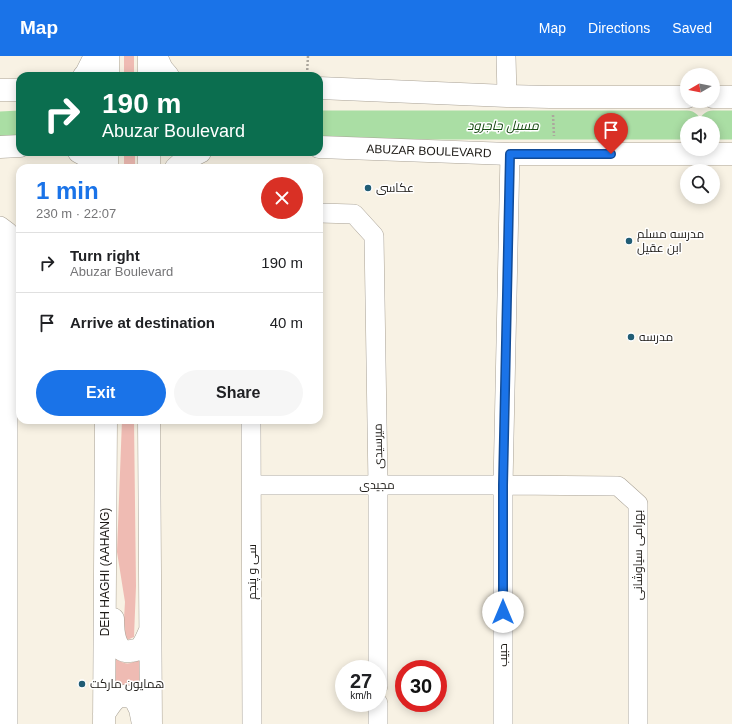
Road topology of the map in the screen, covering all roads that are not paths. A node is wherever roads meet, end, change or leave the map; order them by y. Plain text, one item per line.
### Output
1 (506, 56) edge
2 (104, 63) edge
3 (151, 63) edge
4 (89, 72) edge
5 (165, 72) edge
6 (323, 88) edge
7 (0, 90) edge
8 (16, 90) edge
9 (507, 96) junction
10 (680, 97) edge
11 (720, 97) edge
12 (732, 97) edge
13 (0, 146) edge
14 (16, 146) edge
15 (323, 147) edge
16 (510, 154) junction
17 (732, 154) edge
18 (86, 156) edge
19 (192, 156) edge
20 (93, 164) edge
21 (180, 164) edge
22 (323, 213) edge
23 (0, 226) edge
24 (106, 424) edge
25 (149, 424) edge
26 (251, 424) edge
27 (252, 485) junction
28 (378, 485) junction
29 (503, 485) junction
30 (108, 583) junction
31 (150, 631) junction
32 (378, 660) edge
33 (378, 712) edge
34 (104, 719) edge
35 (8, 724) edge
36 (143, 724) edge
37 (150, 724) edge
38 (252, 724) edge
39 (378, 724) edge
40 (503, 724) edge
41 (638, 724) edge

1 - 9 street
2 - 4 main road
3 - 5 main road
6 - 9 main road
7 - 8 main road
9 - 10 main road
11 - 12 main road
13 - 14 main road
15 - 16 main road, ABUZAR BOULEVARD
16 - 17 main road, ABUZAR BOULEVARD
16 - 29 street, حبیب
18 - 20 main road
19 - 21 main road
22 - 28 street, میرسیدی
23 - 35 street
24 - 30 main road, DEH HAGHI (AAHANG)
25 - 31 main road
26 - 27 street, سی و پنجم
27 - 28 street, مجیدی
27 - 38 street, سی و پنجم
28 - 29 street, مجیدی
28 - 32 street, میرسیدی
29 - 40 street, حبیب
29 - 41 street, بهرامی سیاوشانی
30 - 31 main road
30 - 34 main road, DEH HAGHI (AAHANG)
31 - 37 main road
33 - 39 street
34 - 36 main road

